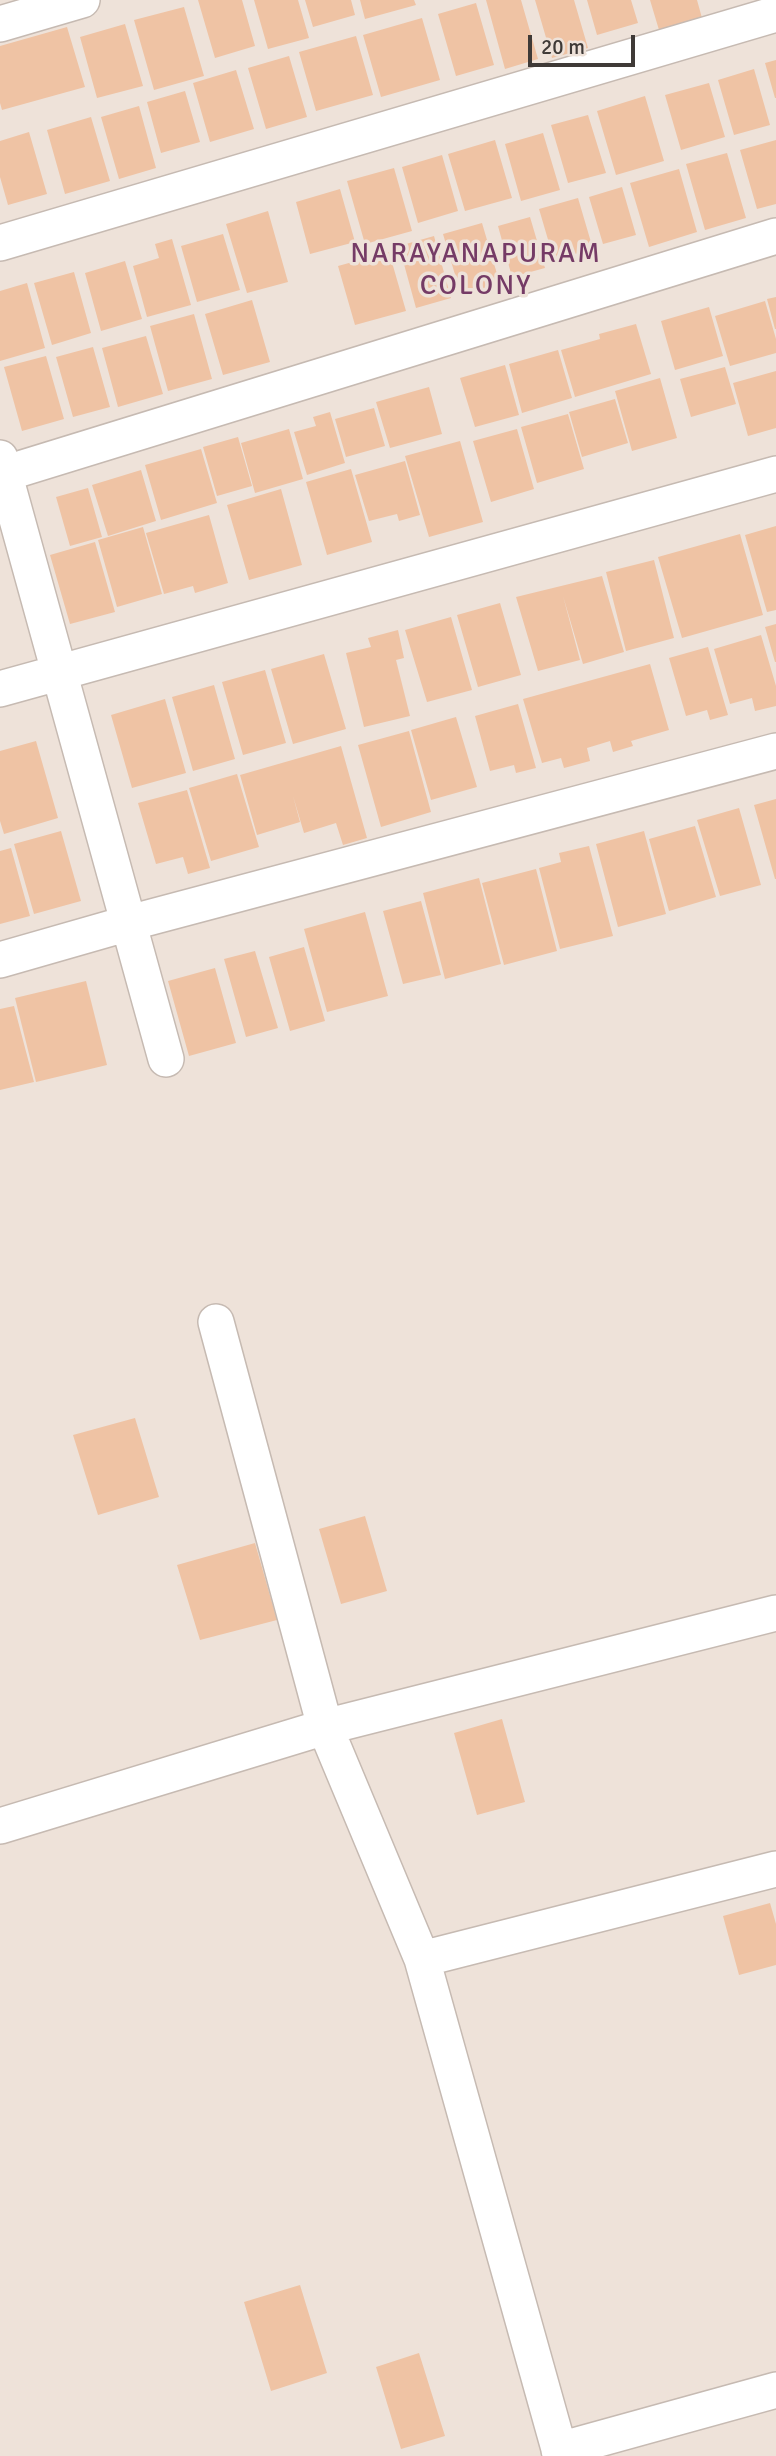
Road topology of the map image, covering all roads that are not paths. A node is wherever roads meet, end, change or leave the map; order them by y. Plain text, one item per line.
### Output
1 (82, 0) edge
2 (776, 14) edge
3 (0, 24) edge
4 (776, 236) edge
5 (0, 243) edge
6 (1, 469) edge
7 (776, 474) edge
8 (60, 671) junction
9 (0, 689) edge
10 (776, 751) edge
11 (129, 923) junction
12 (0, 960) edge
13 (166, 1059) dead end
14 (216, 1322) dead end
15 (776, 1613) edge
16 (325, 1727) junction
17 (0, 1826) edge
18 (776, 1870) edge
19 (422, 1959) junction
20 (776, 2390) edge
21 (560, 2453) edge

1 - 3 street
2 - 5 street
4 - 6 street
6 - 8 street
7 - 8 street
8 - 9 street
8 - 11 street
10 - 11 street
11 - 12 street
11 - 13 street
14 - 16 street
15 - 16 street
16 - 17 street
16 - 19 street
18 - 19 street
19 - 21 street
20 - 21 street

